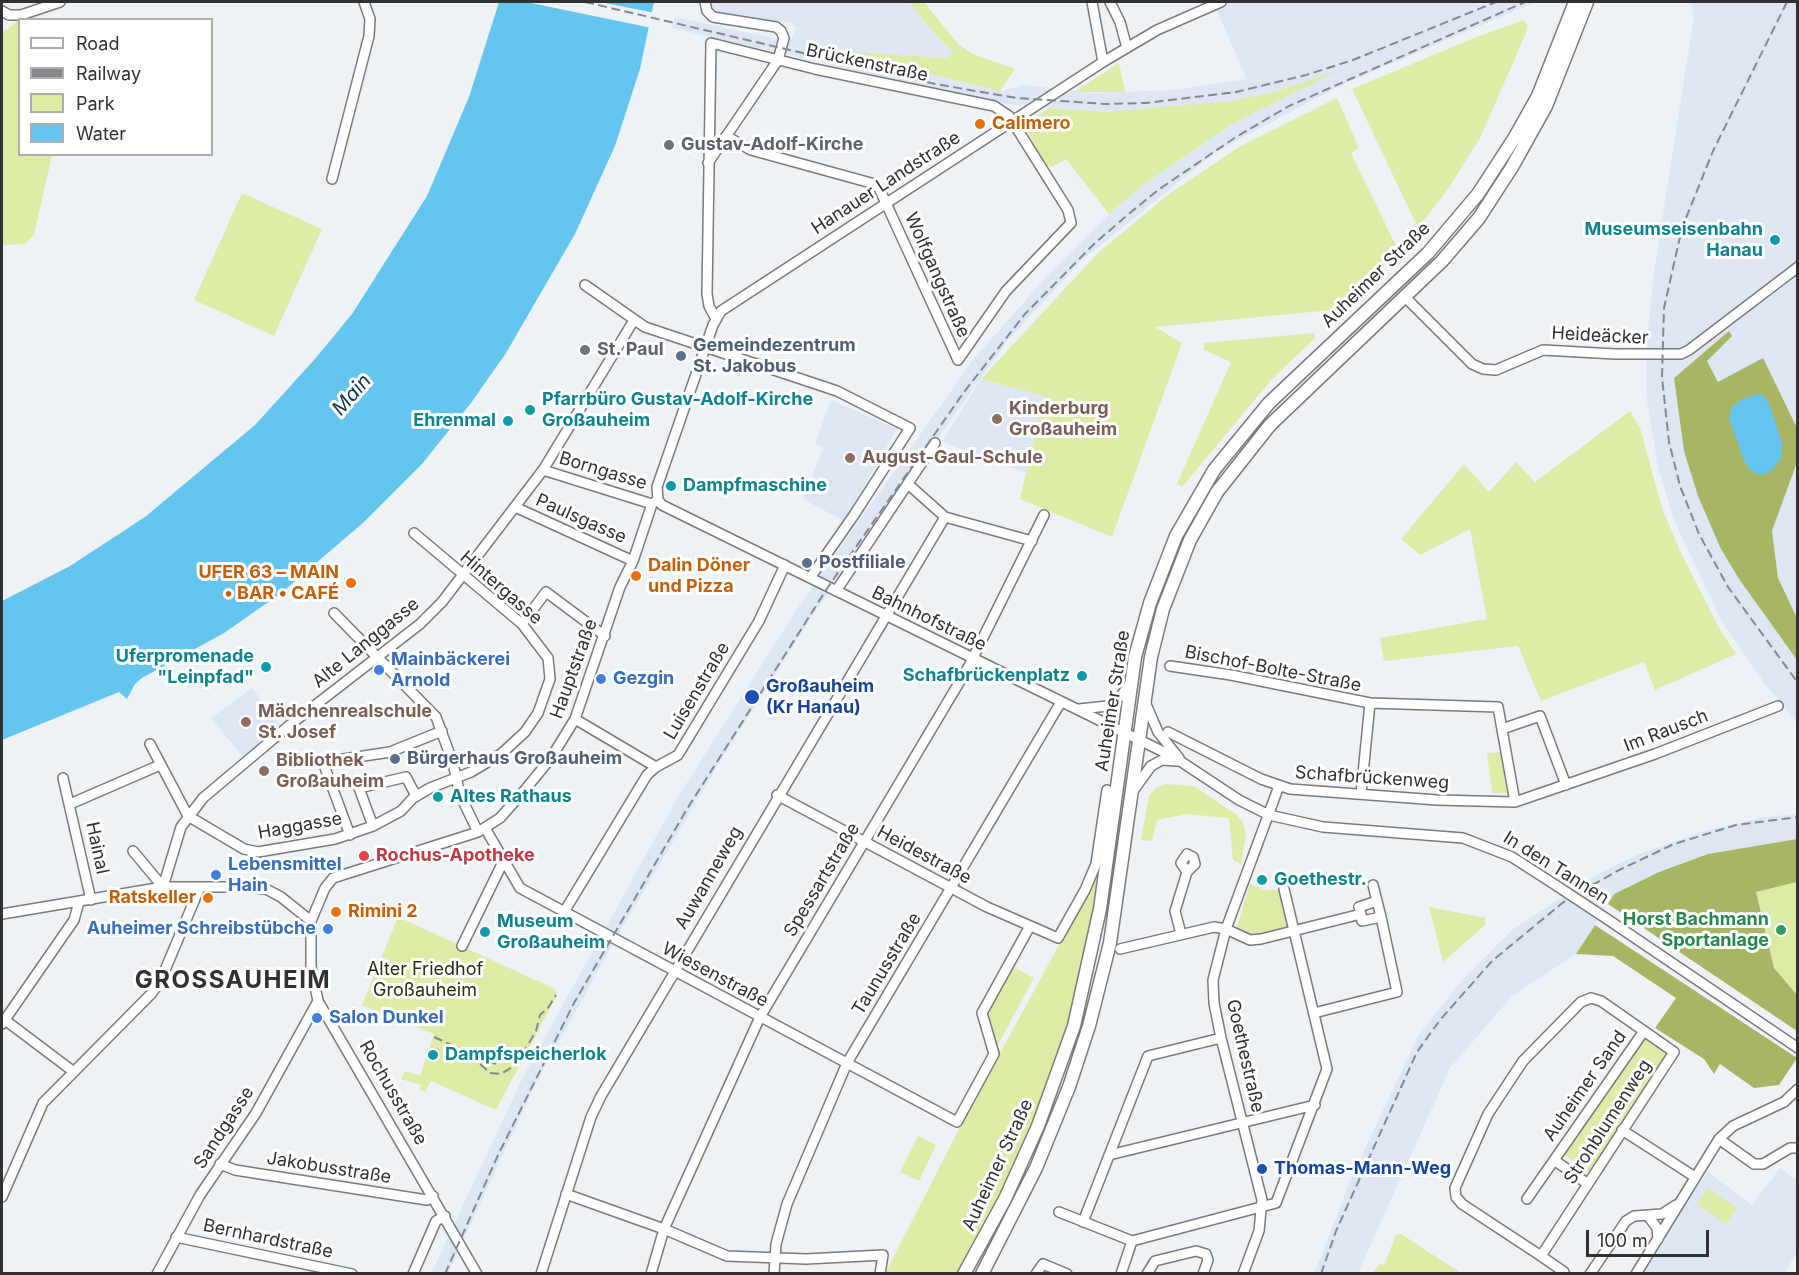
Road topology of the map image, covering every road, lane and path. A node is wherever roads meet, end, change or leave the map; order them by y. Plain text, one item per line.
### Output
1 (60, 2) edge
2 (364, 2) edge
3 (705, 2) edge
4 (1092, 2) edge
5 (1110, 2) edge
6 (1221, 2) edge
7 (1581, 5) edge
8 (2, 11) edge
9 (1126, 48) junction
10 (778, 60) junction
11 (1103, 62) junction
12 (1012, 121) junction
13 (726, 136) junction
14 (708, 163) junction
15 (332, 179) dead end
16 (887, 203) junction
17 (1797, 267) edge
18 (585, 285) dead end
19 (1406, 297) junction
20 (716, 319) junction
21 (634, 320) junction
22 (705, 348) junction
23 (935, 443) dead end
24 (543, 470) junction
25 (908, 484) junction
26 (655, 502) junction
27 (515, 507) junction
28 (1044, 515) dead end
29 (945, 517) junction
30 (414, 533) dead end
31 (1032, 541) junction
32 (633, 561) junction
33 (785, 565) junction
34 (463, 576) junction
35 (810, 578) junction
36 (836, 591) junction
37 (334, 613) dead end
38 (886, 616) junction
39 (522, 624) junction
40 (605, 636) junction
41 (377, 658) junction
42 (973, 659) junction
43 (1170, 666) dead end
44 (1131, 681) junction
45 (1144, 687) junction
46 (1062, 702) junction
47 (1370, 704) junction
48 (1778, 706) dead end
49 (1075, 708) junction
50 (575, 719) junction
51 (1502, 729) junction
52 (442, 731) junction
53 (1124, 732) junction
54 (1168, 732) dead end
55 (1138, 739) junction
56 (150, 744) dead end
57 (1185, 764) junction
58 (160, 765) junction
59 (656, 767) junction
60 (456, 777) junction
61 (63, 778) dead end
62 (1566, 785) junction
63 (1279, 786) junction
64 (1107, 790) dead end
65 (1132, 793) junction
66 (1361, 794) junction
67 (777, 795) junction
68 (416, 796) junction
69 (1515, 802) junction
70 (70, 804) junction
71 (1269, 815) junction
72 (188, 816) junction
73 (373, 826) junction
74 (482, 830) junction
75 (350, 835) junction
76 (864, 841) junction
77 (133, 851) dead end
78 (503, 862) junction
79 (1187, 872) dead end
80 (1373, 885) dead end
81 (163, 887) junction
82 (200, 887) junction
83 (951, 888) junction
84 (1284, 889) dead end
85 (91, 900) junction
86 (79, 902) junction
87 (1377, 902) junction
88 (564, 912) junction
89 (2, 914) edge
90 (1361, 914) junction
91 (1381, 917) junction
92 (311, 921) junction
93 (1030, 926) junction
94 (1226, 929) junction
95 (1294, 930) junction
96 (1181, 934) junction
97 (462, 945) dead end
98 (1120, 949) dead end
99 (673, 971) junction
100 (318, 1000) junction
101 (1314, 1013) junction
102 (760, 1017) junction
103 (3, 1022) edge
104 (1644, 1031) junction
105 (1221, 1038) junction
106 (1797, 1048) edge
107 (847, 1063) junction
108 (74, 1071) junction
109 (1797, 1089) edge
110 (1316, 1105) junction
111 (1243, 1122) junction
112 (1622, 1131) junction
113 (1719, 1139) junction
114 (1797, 1148) edge
115 (1109, 1155) junction
116 (1554, 1160) junction
117 (220, 1164) junction
118 (1695, 1177) junction
119 (1588, 1184) junction
120 (566, 1194) junction
121 (434, 1196) junction
122 (2, 1197) edge
123 (1527, 1199) dead end
124 (1678, 1204) junction
125 (1263, 1208) junction
126 (1059, 1212) dead end
127 (445, 1216) junction
128 (1648, 1216) junction
129 (1083, 1222) junction
130 (664, 1229) junction
131 (176, 1237) junction
132 (1658, 1239) junction
133 (1132, 1241) junction
134 (1541, 1256) junction
135 (774, 1259) junction
136 (1564, 1272) dead end
137 (157, 1274) edge
138 (352, 1274) edge
139 (413, 1274) edge
140 (477, 1274) edge
141 (542, 1274) edge
142 (651, 1274) edge
143 (774, 1274) edge
144 (879, 1274) edge
145 (964, 1274) edge
146 (981, 1274) edge
147 (1036, 1274) edge
148 (1067, 1274) edge
149 (1121, 1274) edge
150 (1148, 1274) edge
151 (1203, 1274) edge
152 (1243, 1274) edge
153 (1590, 1274) edge
154 (1636, 1274) edge

1 - 8 street
2 - 15 street
3 - 10 street
4 - 11 street
5 - 9 street
6 - 9 street, Hanauer Landstraße
7 - 19 main road, Auheimer Straße
7 - 44 main road, Auheimer Straße
9 - 11 street, Hanauer Landstraße
10 - 12 street, Brückenstraße
10 - 13 street
10 - 14 street, Brückenstraße
11 - 12 street, Hanauer Landstraße
12 - 16 street, Hanauer Landstraße
12 - 16 street, Wolfgangstraße
13 - 14 street
13 - 16 street, Wolfgangstraße
14 - 20 street
16 - 20 street, Hanauer Landstraße
17 - 19 street, Heideäcker
18 - 21 street
19 - 45 main road, Auheimer Straße
20 - 22 street, Hanauer Landstraße
21 - 22 street
21 - 24 street, Alte Langgasse
22 - 26 street, Hauptstraße
22 - 35 street
23 - 25 street
24 - 26 street, Borngasse
24 - 27 street, Alte Langgasse
25 - 29 street
25 - 36 street
26 - 32 street, Hauptstraße
26 - 33 street, Bahnhofstraße
27 - 32 street, Paulsgasse
27 - 34 street, Alte Langgasse
28 - 31 street, Spessartstraße
29 - 31 street
29 - 38 street, Auwanneweg
30 - 34 street, Hintergasse
31 - 42 street, Spessartstraße
32 - 40 street, Hauptstraße
33 - 35 street, Bahnhofstraße
33 - 59 street, Luisenstraße
34 - 39 street, Hintergasse
34 - 41 street, Alte Langgasse
35 - 36 street, Bahnhofstraße
36 - 38 street, Bahnhofstraße
37 - 41 street, Wiesenstraße
38 - 42 street, Bahnhofstraße
38 - 67 street, Auwanneweg
39 - 40 street
39 - 60 street, Hintergasse
40 - 50 street, Hauptstraße
41 - 52 street, Wiesenstraße
41 - 72 street, Alte Langgasse
42 - 46 street, Bahnhofstraße
42 - 76 street, Spessartstraße
43 - 47 street, Bischof-Bolte-Straße
44 - 49 street
44 - 53 main road, Auheimer Straße
45 - 55 main road, Auheimer Straße
45 - 57 street
46 - 49 street, Bahnhofstraße
46 - 83 street, Taunusstraße
47 - 51 street, Bischof-Bolte-Straße
47 - 66 street, Bischof-Bolte-Straße
48 - 62 street, Im Rausch
49 - 53 street, Bahnhofstraße
50 - 59 street
50 - 74 street, Hauptstraße
51 - 62 street
51 - 69 street, Bischof-Bolte-Straße
52 - 60 street, Wiesenstraße
52 - 75 street
53 - 55 street, Bahnhofstraße
53 - 145 main road, Auheimer Straße
54 - 63 street, Schafbrückenweg
55 - 57 street, In den Tannen
55 - 65 main road, Auheimer Straße
56 - 58 street, Haggasse
57 - 65 street
57 - 71 street, In den Tannen
58 - 70 street, Hainal
58 - 72 street, Haggasse
59 - 88 street, Luisenstraße
60 - 68 street, Haggasse
60 - 74 street, Wiesenstraße
61 - 70 street, Hainal
62 - 69 street, Im Rausch
63 - 66 street, Schafbrückenweg
63 - 71 street, Goethestraße
64 - 93 street, Heidestraße
65 - 146 main road, Auheimer Straße
66 - 69 street, Schafbrückenweg
67 - 76 street, Heidestraße
67 - 99 street, Auwanneweg
68 - 73 street, Haggasse
68 - 73 street
70 - 85 street, Hainal
71 - 94 street, Goethestraße
71 - 106 street, In den Tannen, bridge
72 - 75 street, Haggasse
72 - 81 street, Alte Langgasse
73 - 75 street, Haggasse
74 - 78 street, Wiesenstraße
74 - 92 street, Hauptstraße
76 - 83 street, Heidestraße
76 - 102 street, Spessartstraße
77 - 81 street
78 - 88 street, Wiesenstraße
78 - 97 street
79 - 96 street
80 - 87 street
81 - 82 street
81 - 85 street
82 - 92 street
82 - 108 street
83 - 93 street, Heidestraße
83 - 107 street, Taunusstraße
84 - 95 street
85 - 86 street
86 - 89 street
86 - 103 street
87 - 90 street
87 - 91 street
88 - 99 street, Wiesenstraße
90 - 91 street
90 - 95 street
91 - 101 street
92 - 100 street, Rochusstraße
93 - 107 street, Wiesenstraße
94 - 95 street
94 - 96 street
94 - 105 street, Goethestraße
95 - 101 street
96 - 98 street
99 - 102 street, Wiesenstraße
99 - 120 street, Auwanneweg
100 - 117 street, Sandgasse
100 - 121 street, Rochusstraße
101 - 110 street
102 - 107 street, Wiesenstraße
102 - 130 street, Spessartstraße
103 - 108 street
104 - 112 street, Strohblumenweg
104 - 116 street, Auheimer Sand
104 - 134 street, Strohblumenweg
105 - 111 street, Goethestraße
105 - 115 street
107 - 135 street, Taunusstraße
108 - 122 street
109 - 113 street
110 - 111 street
110 - 125 street
111 - 115 street
111 - 125 street, Goethestraße
112 - 118 street
112 - 119 street, Strohblumenweg
113 - 114 street
113 - 118 street
115 - 129 street
116 - 119 street, Auheimer Sand
116 - 123 street, Auheimer Sand
117 - 121 street, Jakobusstraße
117 - 131 street, Sandgasse
118 - 124 street
119 - 134 street, Strohblumenweg
120 - 130 street
120 - 141 street, Auwanneweg
121 - 127 street, Rochusstraße
124 - 128 street
124 - 132 street
125 - 133 street
125 - 152 street, Goethestraße
126 - 129 street
127 - 139 street
127 - 140 street, Rochusstraße
128 - 132 street
128 - 153 street
129 - 133 street
130 - 135 street
130 - 142 street, Spessartstraße
131 - 137 street, Sandgasse
131 - 138 street, Bernhardstraße
132 - 154 street
133 - 149 street
134 - 136 street, Strohblumenweg
135 - 143 street, Taunusstraße
135 - 144 street
147 - 148 street
150 - 151 street

